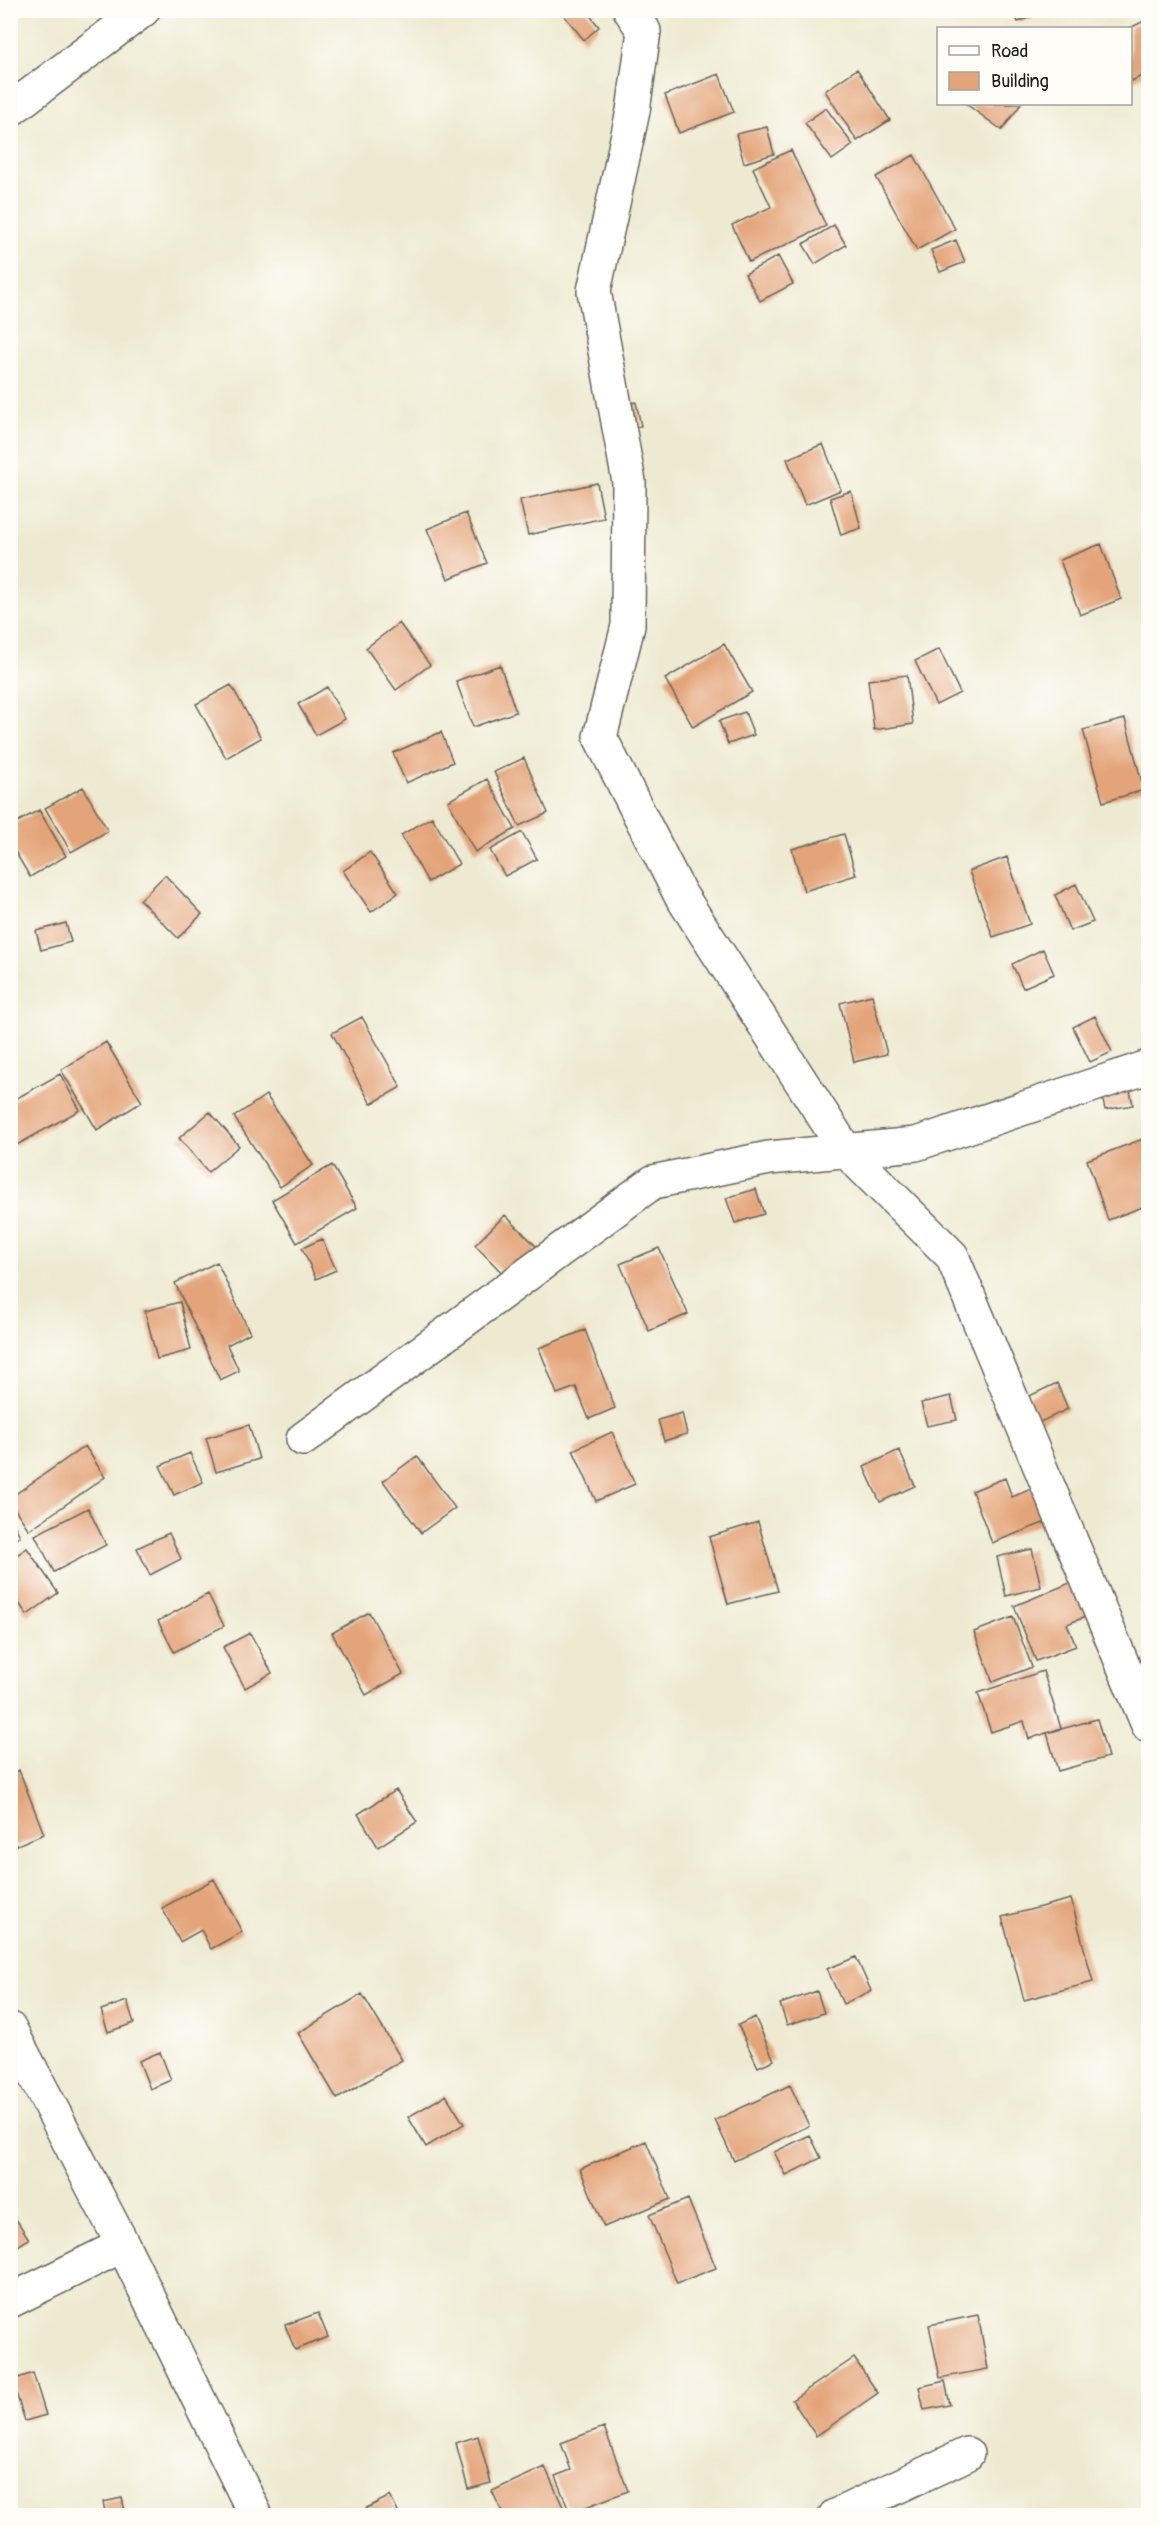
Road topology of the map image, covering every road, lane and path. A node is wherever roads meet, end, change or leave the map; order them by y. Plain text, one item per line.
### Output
1 (144, 10) edge
2 (630, 10) edge
3 (10, 110) edge
4 (1149, 1067) edge
5 (846, 1151) junction
6 (303, 1439) dead end
7 (1149, 1725) edge
8 (10, 2029) edge
9 (123, 2245) junction
10 (10, 2301) edge
11 (967, 2454) dead end
12 (256, 2516) edge
13 (835, 2516) edge

1 - 3 street
2 - 5 street
4 - 5 street
5 - 6 street
5 - 7 street
8 - 9 street
9 - 10 street
9 - 12 street
11 - 13 street

